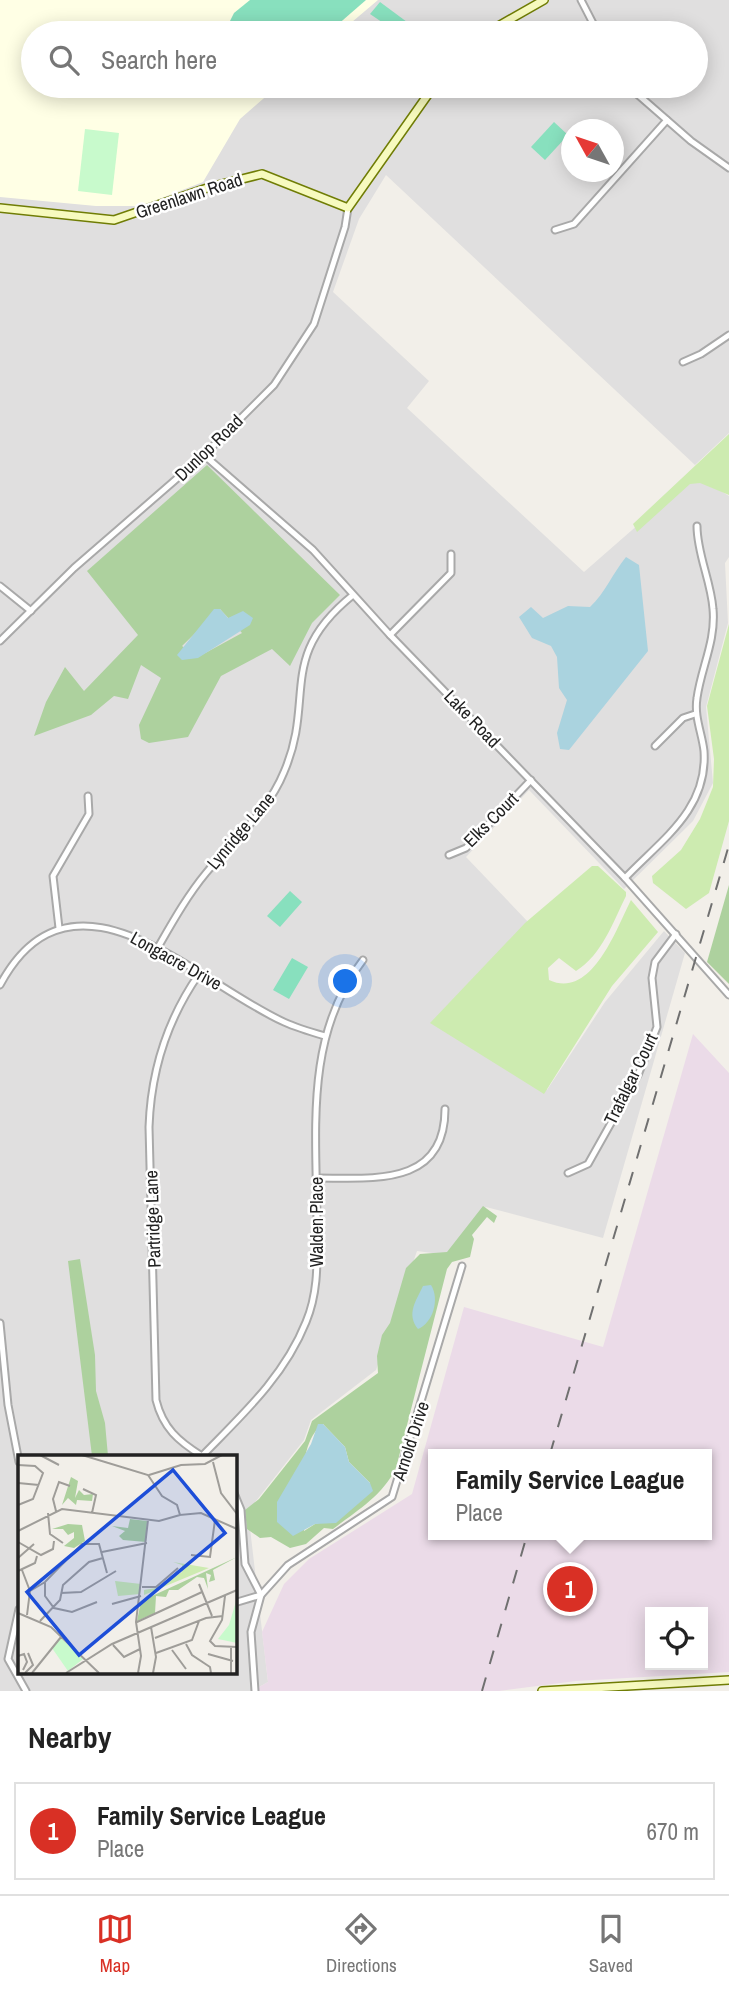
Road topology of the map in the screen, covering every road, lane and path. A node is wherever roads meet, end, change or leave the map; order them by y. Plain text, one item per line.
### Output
1 (544, 0) edge
2 (581, 0) edge
3 (507, 21) edge
4 (592, 21) edge
5 (426, 98) edge
6 (642, 98) edge
7 (667, 120) junction
8 (729, 168) edge
9 (0, 208) edge
10 (348, 208) junction
11 (555, 230) dead end
12 (729, 335) edge
13 (683, 362) dead end
14 (204, 455) junction
15 (697, 526) dead end
16 (451, 555) dead end
17 (0, 586) edge
18 (352, 595) junction
19 (31, 611) junction
20 (390, 635) junction
21 (0, 641) edge
22 (695, 714) junction
23 (654, 746) dead end
24 (531, 780) junction
25 (88, 796) dead end
26 (449, 855) dead end
27 (625, 878) junction
28 (59, 928) junction
29 (676, 934) junction
30 (157, 949) junction
31 (363, 960) dead end
32 (199, 974) junction
33 (0, 985) edge
34 (729, 995) edge
35 (325, 1035) junction
36 (445, 1109) dead end
37 (568, 1173) dead end
38 (317, 1178) junction
39 (462, 1266) dead end
40 (0, 1323) edge
41 (2, 1372) edge
42 (199, 1455) edge
43 (204, 1455) edge
44 (18, 1457) edge
45 (236, 1498) edge
46 (261, 1595) junction
47 (236, 1602) edge
48 (18, 1614) edge
49 (0, 1654) edge
50 (8, 1659) junction
51 (729, 1681) edge
52 (26, 1691) edge
53 (255, 1691) edge
54 (542, 1691) edge

1 - 3 main road
2 - 4 street
5 - 10 main road
6 - 7 street
7 - 8 street
7 - 11 street
9 - 10 main road, Greenlawn Road
10 - 14 street, Dunlop Road
12 - 13 street
14 - 18 street, Lake Road
14 - 19 street, Dunlop Road
15 - 22 street
16 - 20 street
17 - 19 street
18 - 20 street, Lake Road
18 - 30 street, Lynridge Lane
19 - 21 street, Dunlop Road
20 - 24 street, Lake Road
22 - 23 street
22 - 27 street
24 - 26 street, Elks Court
24 - 27 street, Lake Road
25 - 28 street
27 - 29 street, Lake Road
28 - 30 street, Longacre Drive
28 - 33 street, Longacre Drive
29 - 34 street, Lake Road
29 - 37 street, Trafalgar Court
30 - 32 street, Longacre Drive
31 - 35 street, Walden Place
32 - 35 street, Longacre Drive
32 - 42 street, Partridge Lane
35 - 38 street, Walden Place
36 - 38 street
38 - 43 street, Walden Place
39 - 46 street, Arnold Drive
40 - 41 street
41 - 44 street
45 - 46 street
46 - 47 street
46 - 53 street
48 - 50 street
49 - 50 street
50 - 52 street
51 - 54 main road

